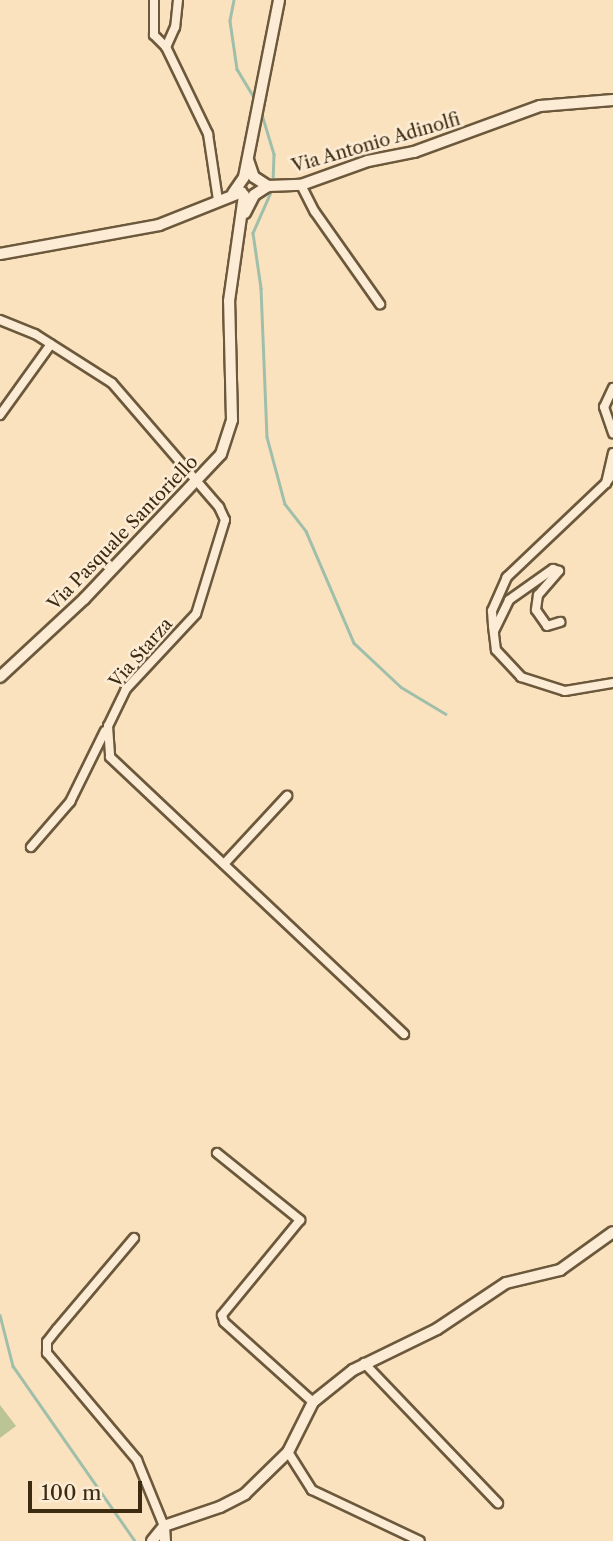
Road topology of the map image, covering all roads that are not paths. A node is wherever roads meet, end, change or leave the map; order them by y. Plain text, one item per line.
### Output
1 (154, 0) edge
2 (178, 0) edge
3 (279, 0) edge
4 (166, 47) junction
5 (613, 100) edge
6 (301, 185) junction
7 (245, 189) junction
8 (240, 223) junction
9 (0, 254) edge
10 (380, 304) dead end
11 (0, 320) edge
12 (51, 344) junction
13 (613, 388) edge
14 (0, 415) edge
15 (613, 433) edge
16 (613, 453) edge
17 (613, 473) edge
18 (198, 482) junction
19 (606, 483) junction
20 (560, 622) dead end
21 (493, 631) junction
22 (0, 677) edge
23 (613, 683) edge
24 (108, 726) junction
25 (287, 796) dead end
26 (31, 847) dead end
27 (224, 864) junction
28 (404, 1034) dead end
29 (216, 1153) dead end
30 (613, 1232) edge
31 (134, 1238) dead end
32 (364, 1363) junction
33 (313, 1402) junction
34 (288, 1452) junction
35 (498, 1503) dead end
36 (164, 1534) edge
37 (152, 1541) edge
38 (420, 1541) edge

1 - 4 street
2 - 4 street
3 - 7 street, Via Pasquale Santoriello
4 - 7 street
5 - 6 street, Via Antonio Adinolfi
6 - 7 street, Via Antonio Adinolfi
6 - 10 street
7 - 8 street, Via Pasquale Santoriello
7 - 8 street
7 - 9 street
8 - 18 street, Via Pasquale Santoriello
11 - 12 street, Via Starza
12 - 14 street
12 - 18 street, Via Starza
13 - 15 street
16 - 19 street
17 - 19 street
18 - 22 street, Via Pasquale Santoriello
18 - 24 street, Via Starza
19 - 21 street
20 - 21 street
21 - 23 street
24 - 26 street, Via Starza
24 - 27 street
25 - 27 street
27 - 28 street
29 - 33 street
30 - 32 street
31 - 36 street
32 - 33 street
32 - 35 street
33 - 34 street
34 - 36 street
34 - 38 street
36 - 37 street

